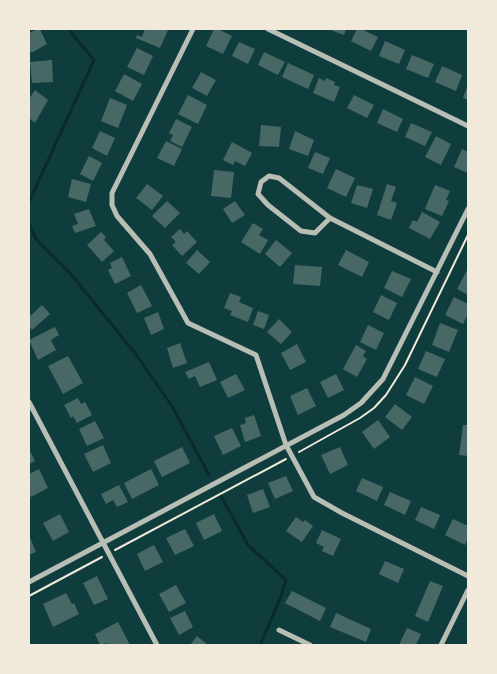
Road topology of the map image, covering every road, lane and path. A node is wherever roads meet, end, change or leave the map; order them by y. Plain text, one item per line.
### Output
1 (193, 29) edge
2 (268, 29) edge
3 (468, 126) edge
4 (468, 209) edge
5 (330, 218) junction
6 (437, 272) junction
7 (29, 402) edge
8 (286, 445) junction
9 (282, 461) dead end
10 (104, 542) junction
11 (117, 549) dead end
12 (100, 558) dead end
13 (468, 576) edge
14 (29, 582) edge
15 (468, 590) edge
16 (29, 596) edge
17 (278, 630) dead end
18 (157, 645) edge
19 (310, 645) edge
20 (441, 645) edge

1 - 8 street
2 - 3 street
4 - 6 street
5 - 5 street
5 - 6 street
6 - 8 street
7 - 10 street
8 - 10 street
8 - 13 street
9 - 11 path
10 - 14 street
10 - 18 street
12 - 16 path
15 - 20 street
17 - 19 street

